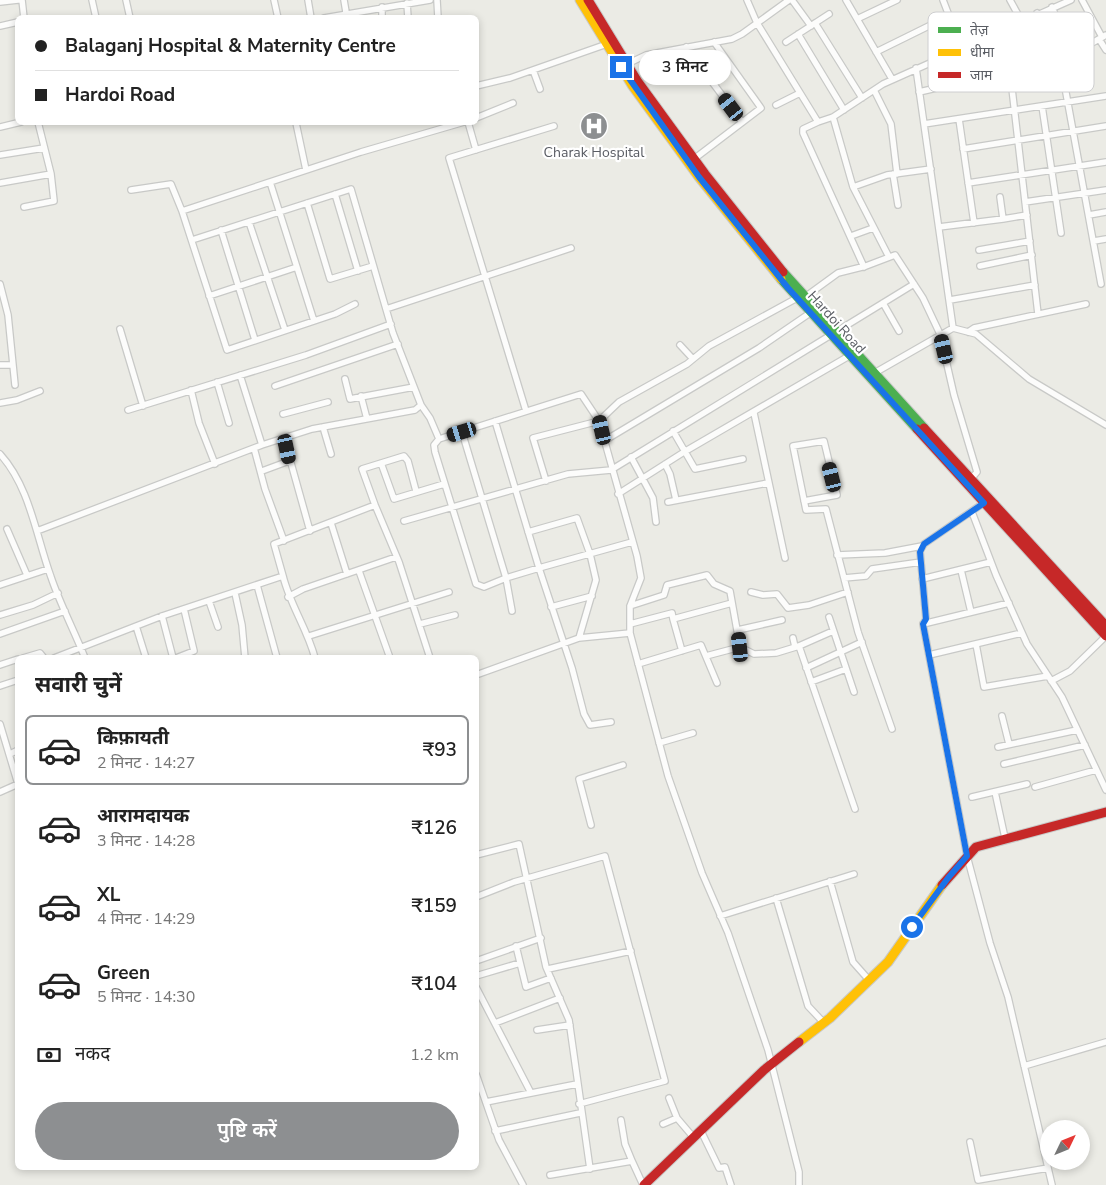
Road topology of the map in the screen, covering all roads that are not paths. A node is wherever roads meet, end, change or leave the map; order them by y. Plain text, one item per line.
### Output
1 (18, 0) edge
2 (22, 0) edge
3 (92, 0) edge
4 (126, 0) edge
5 (274, 0) edge
6 (308, 0) edge
7 (344, 0) edge
8 (430, 0) edge
9 (436, 0) edge
10 (580, 0) edge
11 (588, 0) edge
12 (747, 0) edge
13 (791, 0) edge
14 (846, 0) edge
15 (897, 0) edge
16 (943, 0) edge
17 (1010, 0) edge
18 (1071, 0) edge
19 (1082, 0) edge
20 (0, 2) edge
21 (407, 3) junction
22 (382, 7) junction
23 (1052, 7) junction
24 (948, 12) edge
25 (1017, 12) edge
26 (1041, 12) edge
27 (1054, 12) edge
28 (1088, 12) edge
29 (829, 14) dead end
30 (24, 15) edge
31 (95, 15) edge
32 (129, 15) edge
33 (277, 15) edge
34 (310, 15) edge
35 (347, 15) edge
36 (382, 15) edge
37 (408, 15) edge
38 (438, 15) edge
39 (857, 19) junction
40 (1094, 22) edge
41 (15, 23) edge
42 (757, 23) junction
43 (813, 24) junction
44 (0, 26) edge
45 (928, 26) edge
46 (798, 34) junction
47 (1102, 37) edge
48 (714, 42) junction
49 (786, 42) dead end
50 (607, 44) junction
51 (686, 48) junction
52 (1106, 50) edge
53 (876, 52) junction
54 (928, 63) edge
55 (624, 65) junction
56 (916, 68) junction
57 (533, 70) junction
58 (892, 79) junction
59 (479, 85) edge
60 (540, 89) dead end
61 (874, 90) junction
62 (928, 90) edge
63 (920, 92) junction
64 (1013, 92) edge
65 (1066, 92) edge
66 (800, 94) junction
67 (1106, 96) edge
68 (862, 98) junction
69 (1068, 102) junction
70 (513, 103) dead end
71 (776, 105) dead end
72 (1042, 106) junction
73 (844, 110) junction
74 (1015, 110) junction
75 (479, 117) edge
76 (833, 117) junction
77 (959, 119) junction
78 (742, 122) junction
79 (818, 122) junction
80 (15, 123) edge
81 (924, 124) junction
82 (39, 125) edge
83 (296, 125) edge
84 (454, 125) edge
85 (469, 125) edge
86 (554, 126) dead end
87 (1106, 126) edge
88 (0, 127) edge
89 (1073, 132) junction
90 (1046, 136) junction
91 (1018, 140) junction
92 (44, 148) junction
93 (963, 149) junction
94 (476, 150) junction
95 (0, 155) edge
96 (694, 159) junction
97 (1106, 162) edge
98 (1080, 166) junction
99 (931, 169) junction
100 (306, 170) junction
101 (1051, 170) junction
102 (51, 174) junction
103 (895, 174) junction
104 (1022, 175) junction
105 (270, 182) junction
106 (0, 183) edge
107 (968, 183) junction
108 (853, 187) junction
109 (131, 190) dead end
110 (1106, 190) edge
111 (1085, 193) junction
112 (335, 194) junction
113 (1000, 197) dead end
114 (1056, 198) junction
115 (1026, 202) junction
116 (307, 203) junction
117 (898, 205) dead end
118 (24, 207) dead end
119 (182, 210) junction
120 (279, 212) junction
121 (1106, 212) edge
122 (1027, 214) junction
123 (1089, 215) junction
124 (1003, 219) junction
125 (249, 222) junction
126 (974, 222) junction
127 (939, 227) junction
128 (873, 228) junction
129 (221, 230) junction
130 (1061, 233) dead end
131 (851, 236) junction
132 (1106, 239) edge
133 (192, 240) junction
134 (1030, 241) junction
135 (1094, 241) junction
136 (571, 248) dead end
137 (979, 250) dead end
138 (1032, 255) junction
139 (889, 257) junction
140 (373, 266) junction
141 (980, 266) dead end
142 (297, 267) junction
143 (864, 267) junction
144 (358, 271) junction
145 (485, 275) junction
146 (268, 276) junction
147 (0, 284) edge
148 (914, 284) junction
149 (1101, 284) dead end
150 (1035, 285) junction
151 (238, 286) junction
152 (209, 296) junction
153 (801, 298) junction
154 (950, 300) junction
155 (883, 303) junction
156 (355, 304) dead end
157 (1086, 304) dead end
158 (386, 309) junction
159 (810, 313) junction
160 (1038, 314) junction
161 (314, 321) junction
162 (391, 324) junction
163 (953, 328) junction
164 (120, 329) dead end
165 (286, 330) junction
166 (899, 331) dead end
167 (968, 332) junction
168 (833, 334) junction
169 (940, 334) junction
170 (255, 340) junction
171 (398, 344) junction
172 (680, 345) dead end
173 (849, 356) junction
174 (693, 359) junction
175 (0, 365) edge
176 (14, 365) junction
177 (240, 375) junction
178 (871, 375) junction
179 (345, 379) dead end
180 (217, 382) junction
181 (15, 385) dead end
182 (275, 386) dead end
183 (414, 386) junction
184 (191, 390) junction
185 (40, 391) dead end
186 (361, 396) junction
187 (328, 402) dead end
188 (0, 403) edge
189 (142, 406) junction
190 (421, 406) junction
191 (128, 410) dead end
192 (526, 411) junction
193 (754, 413) junction
194 (283, 414) dead end
195 (367, 419) junction
196 (599, 420) junction
197 (494, 422) junction
198 (229, 423) dead end
199 (1106, 425) edge
200 (323, 427) junction
201 (673, 431) junction
202 (462, 432) junction
203 (284, 438) junction
204 (439, 439) junction
205 (604, 441) junction
206 (262, 445) junction
207 (254, 448) junction
208 (684, 452) junction
209 (0, 454) edge
210 (331, 454) dead end
211 (631, 457) junction
212 (743, 459) dead end
213 (289, 461) junction
214 (381, 463) junction
215 (215, 464) junction
216 (665, 464) junction
217 (611, 470) junction
218 (262, 471) junction
219 (644, 479) junction
220 (971, 479) junction
221 (546, 481) junction
222 (768, 483) junction
223 (444, 484) junction
224 (416, 491) junction
225 (515, 491) junction
226 (618, 494) junction
227 (676, 500) junction
228 (482, 501) junction
229 (804, 501) junction
230 (986, 501) junction
231 (668, 502) dead end
232 (375, 505) junction
233 (452, 508) junction
234 (972, 512) junction
235 (404, 521) dead end
236 (656, 522) dead end
237 (331, 523) junction
238 (7, 529) dead end
239 (37, 531) junction
240 (310, 531) junction
241 (528, 532) junction
242 (284, 541) junction
243 (632, 542) junction
244 (922, 546) junction
245 (590, 554) junction
246 (838, 555) junction
247 (396, 557) junction
248 (785, 558) dead end
249 (921, 562) junction
250 (991, 562) junction
251 (539, 568) junction
252 (48, 569) junction
253 (960, 570) junction
254 (359, 571) junction
255 (347, 574) junction
256 (27, 575) junction
257 (283, 576) junction
258 (506, 578) junction
259 (844, 578) junction
260 (922, 579) junction
261 (0, 585) edge
262 (257, 585) junction
263 (448, 592) dead end
264 (750, 592) dead end
265 (848, 592) junction
266 (58, 593) junction
267 (235, 593) junction
268 (592, 596) junction
269 (288, 597) junction
270 (209, 601) junction
271 (413, 603) junction
272 (732, 603) junction
273 (1009, 603) junction
274 (630, 606) junction
275 (551, 607) junction
276 (184, 609) junction
277 (65, 611) junction
278 (512, 611) dead end
279 (971, 612) junction
280 (374, 614) junction
281 (0, 615) edge
282 (455, 615) dead end
283 (162, 616) junction
284 (830, 617) dead end
285 (673, 619) junction
286 (782, 620) dead end
287 (420, 624) junction
288 (630, 624) junction
289 (923, 624) junction
290 (136, 626) junction
291 (1106, 626) edge
292 (218, 627) dead end
293 (738, 630) junction
294 (833, 631) junction
295 (630, 633) junction
296 (1022, 633) junction
297 (0, 634) edge
298 (309, 636) junction
299 (1106, 636) edge
300 (579, 638) junction
301 (793, 638) dead end
302 (862, 642) junction
303 (563, 644) junction
304 (976, 644) junction
305 (81, 646) junction
306 (740, 647) junction
307 (797, 647) junction
308 (682, 651) junction
309 (840, 652) junction
310 (61, 655) edge
311 (84, 655) edge
312 (145, 655) edge
313 (174, 655) edge
314 (183, 655) edge
315 (245, 655) edge
316 (276, 655) edge
317 (314, 655) edge
318 (389, 655) edge
319 (429, 655) edge
320 (929, 655) junction
321 (706, 656) junction
322 (15, 660) edge
323 (638, 664) junction
324 (0, 665) edge
325 (806, 668) junction
326 (846, 669) junction
327 (479, 673) edge
328 (1050, 678) junction
329 (15, 681) edge
330 (811, 682) junction
331 (717, 683) dead end
332 (0, 686) edge
333 (854, 692) dead end
334 (1002, 716) dead end
335 (611, 722) dead end
336 (0, 724) edge
337 (892, 730) dead end
338 (1077, 730) junction
339 (692, 733) dead end
340 (659, 743) junction
341 (1009, 744) junction
342 (1084, 745) junction
343 (998, 747) dead end
344 (15, 752) edge
345 (10, 754) junction
346 (1004, 764) dead end
347 (623, 765) dead end
348 (1096, 770) junction
349 (15, 773) edge
350 (1027, 784) dead end
351 (15, 785) edge
352 (1035, 787) dead end
353 (1106, 790) edge
354 (0, 792) edge
355 (995, 792) junction
356 (972, 797) dead end
357 (855, 808) dead end
358 (1106, 812) edge
359 (592, 825) dead end
360 (1005, 838) junction
361 (479, 854) edge
362 (967, 856) junction
363 (854, 874) dead end
364 (527, 878) junction
365 (830, 881) junction
366 (479, 895) edge
367 (776, 898) junction
368 (720, 916) junction
369 (540, 938) junction
370 (516, 946) junction
371 (630, 951) junction
372 (479, 959) edge
373 (520, 963) junction
374 (548, 970) junction
375 (479, 975) edge
376 (551, 978) junction
377 (869, 980) junction
378 (479, 993) edge
379 (560, 998) junction
380 (495, 1023) junction
381 (824, 1023) junction
382 (570, 1024) junction
383 (537, 1030) dead end
384 (1106, 1042) edge
385 (771, 1065) junction
386 (1024, 1066) junction
387 (479, 1082) edge
388 (577, 1084) junction
389 (531, 1093) junction
390 (669, 1098) dead end
391 (486, 1102) junction
392 (579, 1104) junction
393 (580, 1113) junction
394 (677, 1118) junction
395 (621, 1120) dead end
396 (663, 1124) dead end
397 (495, 1131) junction
398 (701, 1131) junction
399 (1040, 1134) edge
400 (694, 1138) junction
401 (970, 1142) dead end
402 (632, 1161) junction
403 (590, 1169) junction
404 (1040, 1169) edge
405 (1048, 1170) edge
406 (550, 1175) dead end
407 (523, 1185) edge
408 (644, 1185) edge
409 (731, 1185) edge
410 (799, 1185) edge
411 (1052, 1185) edge

1 - 20 street
2 - 30 street
3 - 31 street
4 - 32 street
5 - 33 street
6 - 34 street
7 - 35 street
8 - 21 street
9 - 38 street
10 - 50 main road, Hardoi Road
11 - 55 main road, Hardoi Road
12 - 42 street
13 - 42 street
13 - 43 street
14 - 39 street
15 - 39 street
16 - 24 street
17 - 25 street
18 - 23 street
19 - 28 street
21 - 22 street
21 - 37 street
22 - 35 street
22 - 36 street
23 - 26 street
23 - 27 street
29 - 43 street
39 - 53 street
40 - 47 street
41 - 44 street
42 - 48 street
42 - 66 street
43 - 46 street
43 - 68 street
45 - 53 street
46 - 49 street
46 - 73 street
47 - 52 street
48 - 51 street
48 - 78 street
50 - 55 main road, Hardoi Road
50 - 57 street
51 - 55 street
51 - 78 street
53 - 58 street
54 - 56 street
55 - 96 main road, Hardoi Road
55 - 153 main road, Hardoi Road
56 - 58 street
56 - 63 street
57 - 59 street
57 - 60 street
58 - 61 street
61 - 68 street
61 - 103 street
62 - 63 street
63 - 81 street
64 - 74 street
65 - 69 street
66 - 71 street
66 - 79 street
67 - 69 street
68 - 73 street
69 - 72 street
69 - 89 street
70 - 75 street
72 - 74 street
72 - 90 street
73 - 76 street
74 - 77 street
74 - 91 street
76 - 79 street
76 - 108 street
77 - 81 street
77 - 93 street
78 - 96 street
79 - 131 street
80 - 88 street
81 - 99 street
82 - 92 street
83 - 100 street
84 - 100 street
85 - 94 street
86 - 94 street
87 - 89 street
89 - 90 street
89 - 98 street
90 - 91 street
90 - 101 street
91 - 93 street
91 - 104 street
92 - 95 street
92 - 102 street
93 - 107 street
94 - 145 street
96 - 153 main road, Hardoi Road
97 - 98 street
98 - 101 street
98 - 111 street
99 - 103 street
99 - 127 street
100 - 105 street
101 - 104 street
101 - 114 street
102 - 106 street
102 - 118 street
103 - 108 street
103 - 117 street
104 - 107 street
104 - 115 street
105 - 119 street
105 - 120 street
107 - 126 street
108 - 128 street
109 - 119 street
110 - 111 street
111 - 114 street
111 - 123 street
112 - 116 street
112 - 140 street
112 - 144 street
113 - 124 street
114 - 115 street
114 - 130 street
115 - 122 street
116 - 120 street
116 - 144 street
119 - 133 street
120 - 125 street
120 - 142 street
121 - 123 street
122 - 124 street
122 - 134 street
123 - 135 street
124 - 126 street
125 - 129 street
125 - 146 street
126 - 127 street
127 - 154 street
128 - 131 street
128 - 139 street
129 - 133 street
129 - 151 street
131 - 143 street
132 - 135 street
133 - 152 street
134 - 137 street
134 - 138 street
135 - 149 street
136 - 145 street
138 - 141 street
138 - 150 street
139 - 143 street
139 - 148 street
140 - 144 street
140 - 158 street
142 - 146 street
142 - 161 street
143 - 153 street
145 - 158 street
145 - 192 street
146 - 151 street
146 - 165 street
147 - 176 street
148 - 155 street
148 - 169 street
150 - 154 street
150 - 160 street
151 - 152 street
151 - 170 street
152 - 170 street
153 - 159 main road, Hardoi Road
153 - 168 main road, Hardoi Road
153 - 174 street
154 - 163 street
155 - 166 street
155 - 168 street
156 - 161 street
157 - 160 street
158 - 162 street
159 - 168 main road, Hardoi Road
159 - 205 street
160 - 167 street
161 - 165 street
162 - 171 street
162 - 177 street
163 - 167 street
163 - 169 street
164 - 189 street
165 - 170 street
167 - 199 street
168 - 173 main road, Hardoi Road
168 - 178 main road, Hardoi Road
168 - 201 street
169 - 178 street
169 - 220 street
171 - 182 street
171 - 183 street
172 - 174 street
173 - 178 main road, Hardoi Road
173 - 193 street
174 - 196 street
175 - 176 street
176 - 181 street
177 - 180 street
177 - 206 street
178 - 220 main road, Hardoi Road
178 - 230 main road, Hardoi Road
179 - 186 street
180 - 184 street
180 - 198 street
183 - 186 street
183 - 190 street
184 - 189 street
184 - 215 street
185 - 188 street
186 - 195 street
187 - 194 street
189 - 191 street
190 - 195 street
190 - 204 street
192 - 196 street
192 - 197 street
193 - 208 street
193 - 222 street
195 - 200 street
196 - 205 street
196 - 221 street
197 - 202 street
197 - 225 street
200 - 203 street
200 - 210 street
201 - 208 street
201 - 211 street
202 - 204 street
202 - 228 street
203 - 206 street
203 - 213 street
204 - 223 street
205 - 217 street
206 - 207 street
207 - 215 street
207 - 218 street
208 - 212 street
208 - 216 street
209 - 239 street
211 - 217 street
211 - 219 street
213 - 218 street
213 - 240 street
214 - 224 street
214 - 224 street
214 - 232 street
215 - 239 street
216 - 219 street
216 - 227 street
217 - 221 street
217 - 226 street
218 - 242 street
219 - 226 street
219 - 236 street
220 - 230 main road, Hardoi Road
221 - 225 street
222 - 227 street
222 - 248 street
223 - 224 street
223 - 233 street
225 - 228 street
225 - 241 street
226 - 243 street
227 - 231 street
228 - 233 street
228 - 258 street
229 - 229 street
229 - 246 street
230 - 234 street
230 - 291 main road, Hardoi Road
230 - 299 main road, Hardoi Road
232 - 237 street
232 - 247 street
233 - 235 street
233 - 258 street
234 - 244 street
234 - 250 street
237 - 240 street
237 - 255 street
238 - 256 street
239 - 252 street
240 - 242 street
241 - 245 street
241 - 251 street
242 - 257 street
243 - 245 street
243 - 274 street
244 - 246 street
244 - 249 street
245 - 251 street
245 - 268 street
246 - 259 street
247 - 254 street
247 - 271 street
249 - 259 street
249 - 260 street
250 - 253 street
250 - 273 street
251 - 258 street
251 - 275 street
252 - 256 street
252 - 266 street
253 - 260 street
253 - 279 street
254 - 255 street
254 - 280 street
255 - 269 street
256 - 261 street
257 - 262 street
257 - 269 street
258 - 278 street
259 - 265 street
260 - 289 street
262 - 267 street
262 - 316 street
263 - 271 street
264 - 265 street
265 - 302 street
266 - 277 street
266 - 281 street
267 - 270 street
267 - 315 street
268 - 275 street
268 - 300 street
269 - 298 street
270 - 276 street
270 - 292 street
271 - 280 street
271 - 287 street
272 - 274 street
272 - 285 street
272 - 293 street
273 - 279 street
273 - 296 street
274 - 288 street
275 - 303 street
276 - 283 street
276 - 314 street
277 - 297 street
277 - 305 street
279 - 289 street
280 - 298 street
280 - 318 street
282 - 287 street
283 - 290 street
283 - 313 street
284 - 294 street
285 - 288 street
285 - 308 street
286 - 293 street
287 - 319 street
288 - 295 street
289 - 320 street
290 - 305 street
290 - 312 street
293 - 306 street
294 - 307 street
294 - 309 street
295 - 300 street
295 - 323 street
296 - 304 street
296 - 328 street
298 - 317 street
299 - 328 street
300 - 303 street
301 - 307 street
302 - 309 street
302 - 337 street
303 - 327 street
303 - 335 street
304 - 320 street
304 - 328 street
305 - 310 street
305 - 311 street
306 - 307 street
306 - 321 street
307 - 325 street
308 - 321 street
308 - 323 street
309 - 325 street
309 - 326 street
320 - 362 street
321 - 331 street
322 - 324 street
323 - 340 street
325 - 330 street
326 - 330 street
326 - 333 street
328 - 338 street
329 - 332 street
330 - 357 street
334 - 341 street
336 - 345 street
338 - 341 street
338 - 342 street
339 - 340 street
340 - 368 street
341 - 343 street
342 - 346 street
342 - 348 street
344 - 345 street
345 - 349 street
347 - 359 street
348 - 352 street
348 - 353 street
350 - 355 street
351 - 354 street
355 - 356 street
355 - 360 street
358 - 360 main road
360 - 362 main road
361 - 364 street
362 - 377 main road
362 - 386 street
363 - 365 street
364 - 366 street
364 - 369 street
364 - 371 street
365 - 367 street
365 - 377 street
367 - 368 street
367 - 381 street
368 - 385 street
369 - 370 street
369 - 374 street
370 - 372 street
370 - 373 street
371 - 374 street
371 - 392 street
373 - 375 street
373 - 376 street
374 - 376 street
376 - 379 street
377 - 381 main road
378 - 380 street
379 - 380 street
379 - 382 street
380 - 389 street
381 - 385 main road
382 - 383 street
382 - 388 street
384 - 386 street
385 - 398 main road
385 - 410 street
386 - 399 street
387 - 391 street
388 - 389 street
388 - 392 street
389 - 391 street
390 - 394 street
391 - 397 street
392 - 393 street
393 - 397 street
393 - 403 street
394 - 396 street
394 - 400 street
395 - 402 street
397 - 407 street
398 - 400 main road
398 - 409 street
400 - 408 main road
401 - 404 street
402 - 403 street
402 - 408 street
403 - 406 street
405 - 411 street

